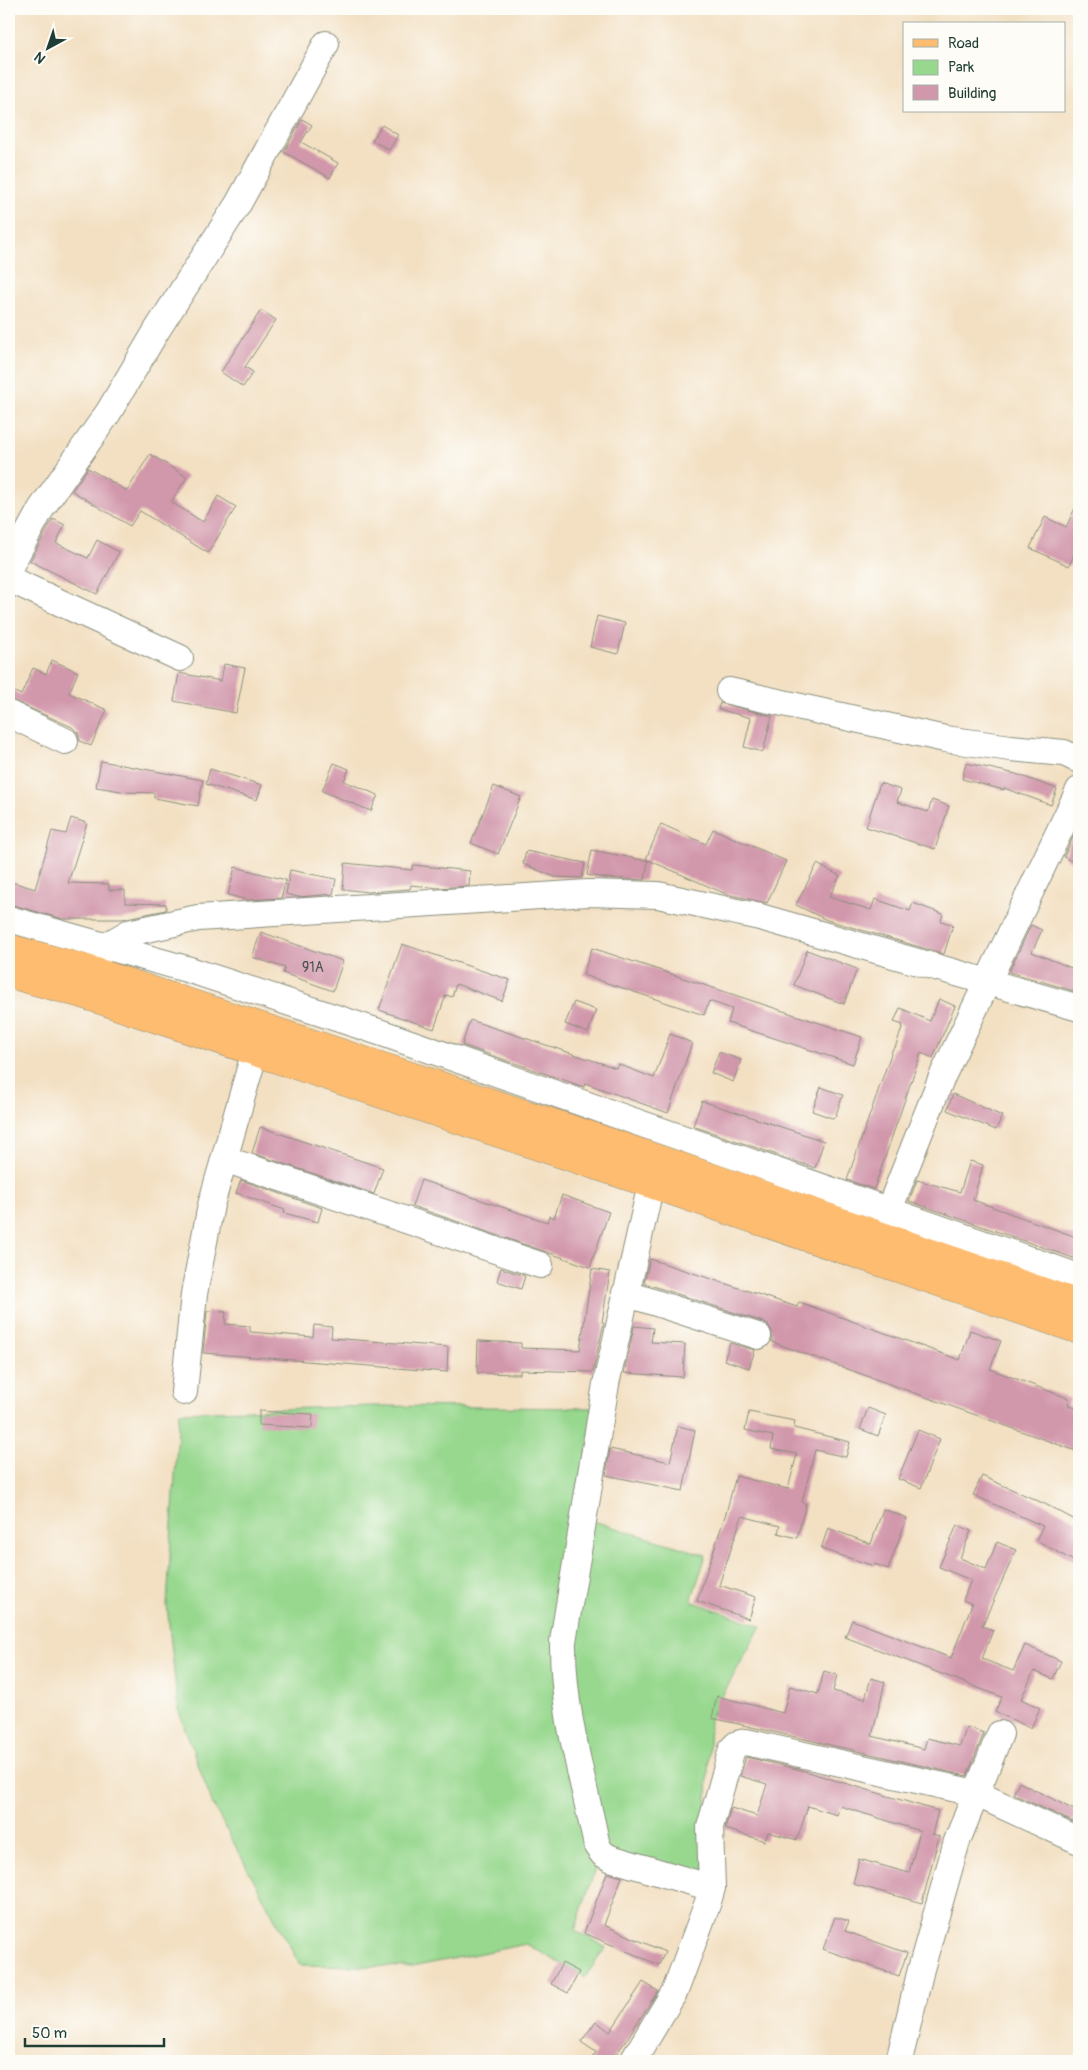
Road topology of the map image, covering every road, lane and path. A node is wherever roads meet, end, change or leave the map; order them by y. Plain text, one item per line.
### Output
1 (326, 44) dead end
2 (9, 568) edge
3 (9, 579) edge
4 (180, 658) dead end
5 (729, 691) dead end
6 (9, 714) edge
7 (65, 741) dead end
8 (1079, 760) edge
9 (1079, 790) edge
10 (9, 919) edge
11 (106, 946) junction
12 (9, 948) edge
13 (9, 974) edge
14 (85, 982) junction
15 (987, 982) junction
16 (1079, 1008) edge
17 (255, 1052) junction
18 (598, 1108) junction
19 (589, 1135) junction
20 (224, 1159) junction
21 (651, 1184) junction
22 (889, 1210) junction
23 (879, 1235) junction
24 (540, 1265) dead end
25 (1079, 1277) edge
26 (625, 1293) junction
27 (1079, 1304) edge
28 (1079, 1330) edge
29 (758, 1336) dead end
30 (184, 1392) dead end
31 (1000, 1734) dead end
32 (975, 1793) junction
33 (1079, 1841) edge
34 (712, 1888) junction
35 (633, 2061) edge
36 (899, 2061) edge

1 - 2 street
3 - 4 street
5 - 8 street
6 - 7 street
9 - 15 street
10 - 11 street
11 - 14 street
11 - 15 street
11 - 18 street
12 - 14 main road
13 - 14 main road
14 - 17 main road
14 - 19 main road
15 - 16 street
15 - 22 street
17 - 20 street
17 - 21 main road
18 - 19 street
18 - 22 street
19 - 23 main road
20 - 24 street
20 - 30 street
21 - 26 street
21 - 28 main road
22 - 23 street
22 - 25 street
23 - 27 main road
26 - 29 street
26 - 34 street
31 - 32 street
32 - 33 street
32 - 34 street
32 - 36 street
34 - 35 street

